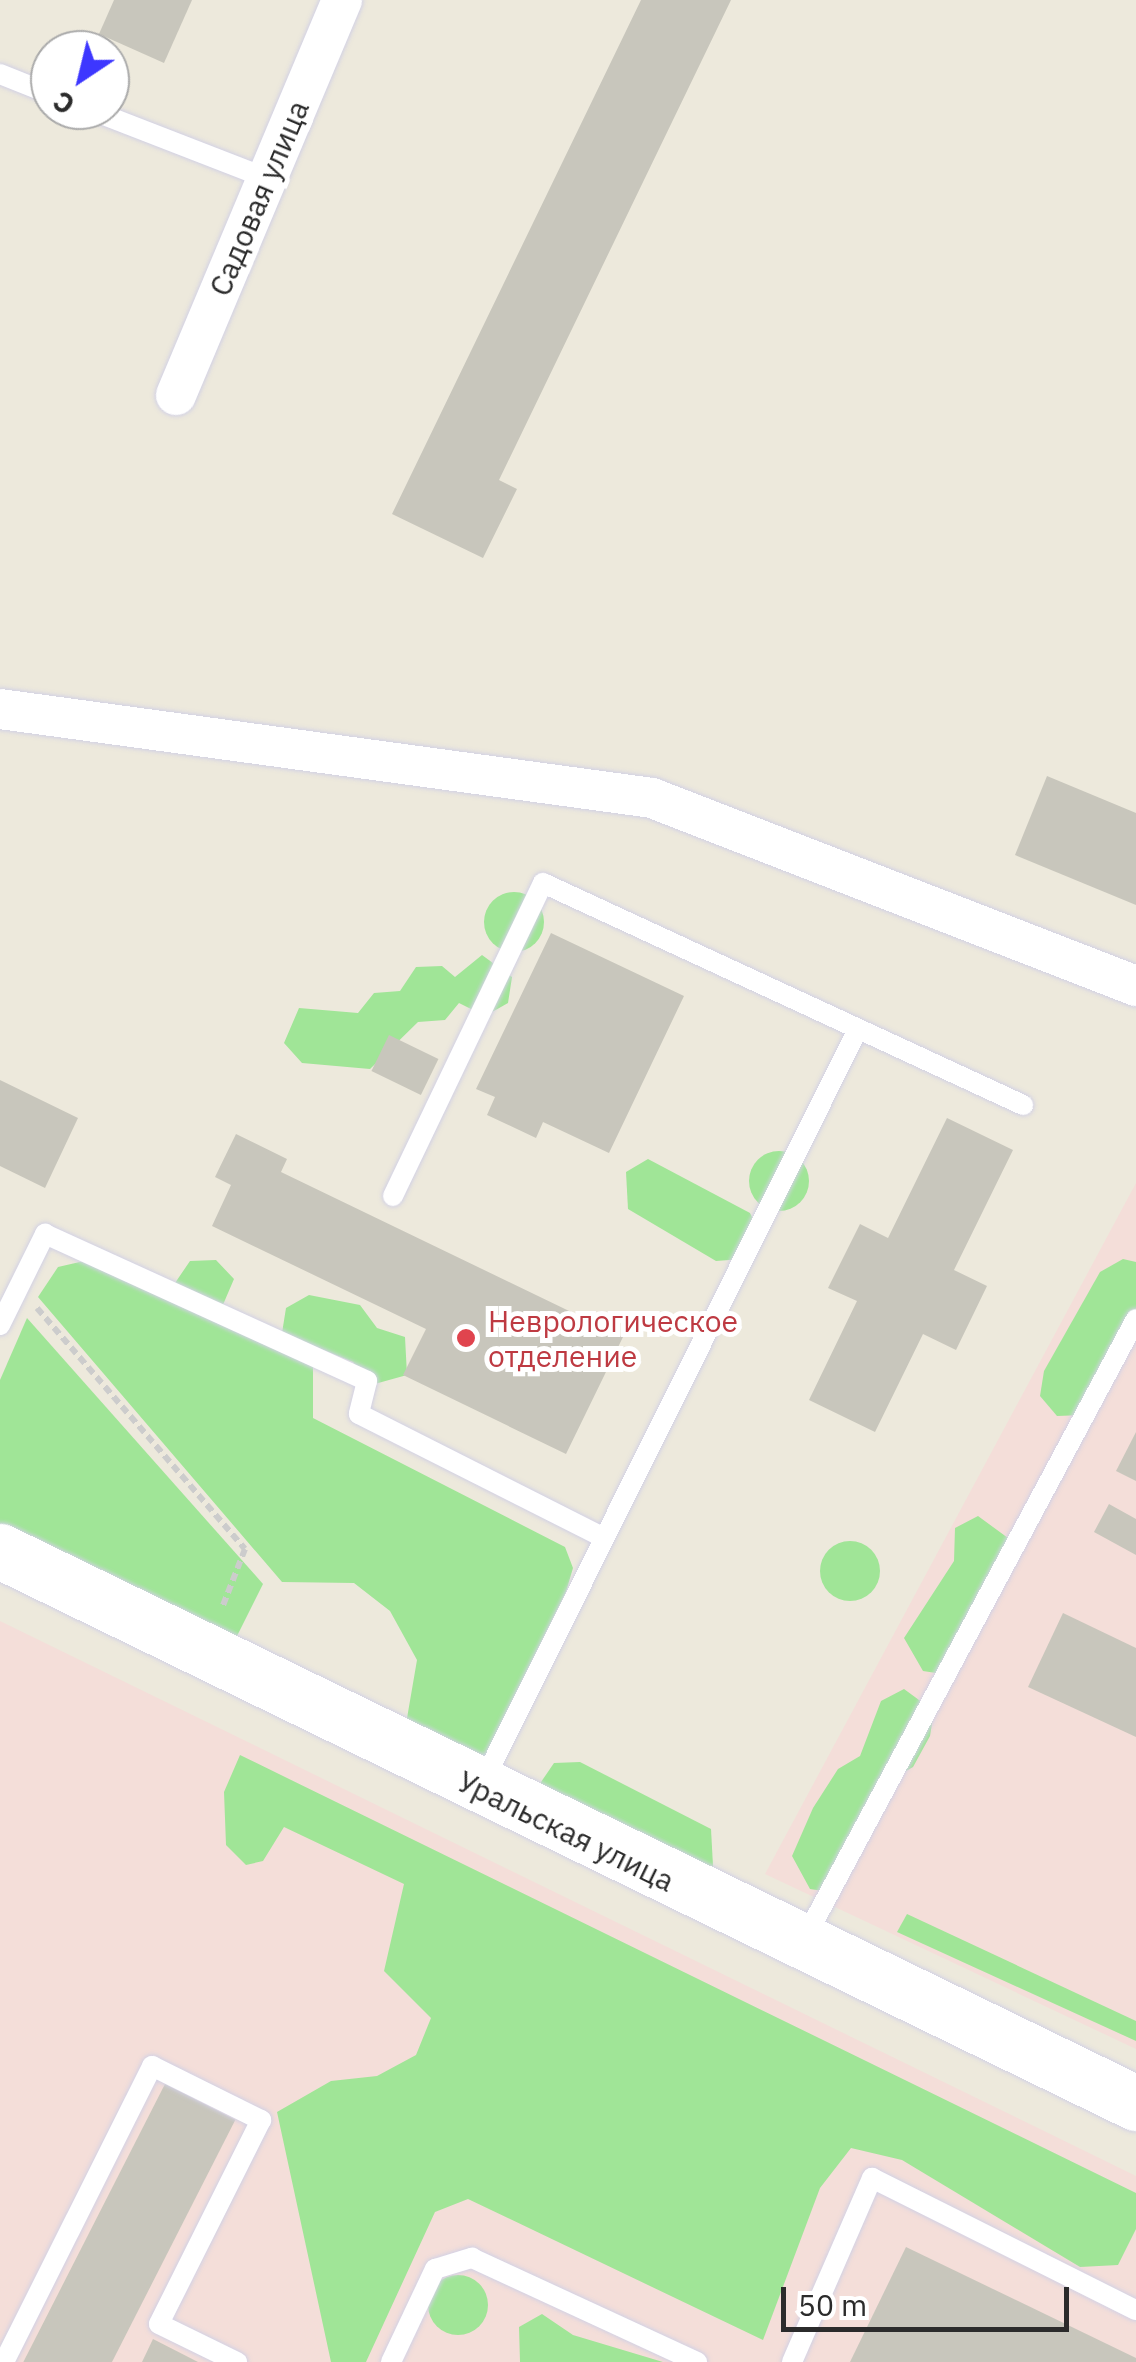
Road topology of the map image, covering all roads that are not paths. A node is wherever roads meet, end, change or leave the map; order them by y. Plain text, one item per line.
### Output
1 (342, 0) edge
2 (0, 74) edge
3 (30, 86) edge
4 (130, 125) edge
5 (266, 178) junction
6 (176, 396) dead end
7 (0, 708) edge
8 (1136, 986) edge
9 (855, 1035) junction
10 (1023, 1105) dead end
11 (393, 1196) dead end
12 (1136, 1319) edge
13 (0, 1325) edge
14 (603, 1537) junction
15 (0, 1551) edge
16 (480, 1788) junction
17 (801, 1946) junction
18 (1136, 2102) edge
19 (1136, 2310) edge
20 (4, 2362) edge
21 (237, 2362) edge
22 (391, 2362) edge
23 (697, 2362) edge
24 (792, 2362) edge

1 - 5 street, Садовая улица
2 - 3 lane
4 - 5 lane
5 - 6 street, Садовая улица
7 - 8 street
9 - 10 lane
9 - 11 lane
9 - 14 lane
12 - 17 lane
13 - 14 lane
14 - 16 lane
15 - 16 street, Уральская улица
16 - 17 street, Уральская улица
17 - 18 street, Уральская улица
19 - 24 lane
20 - 21 lane
22 - 23 lane

